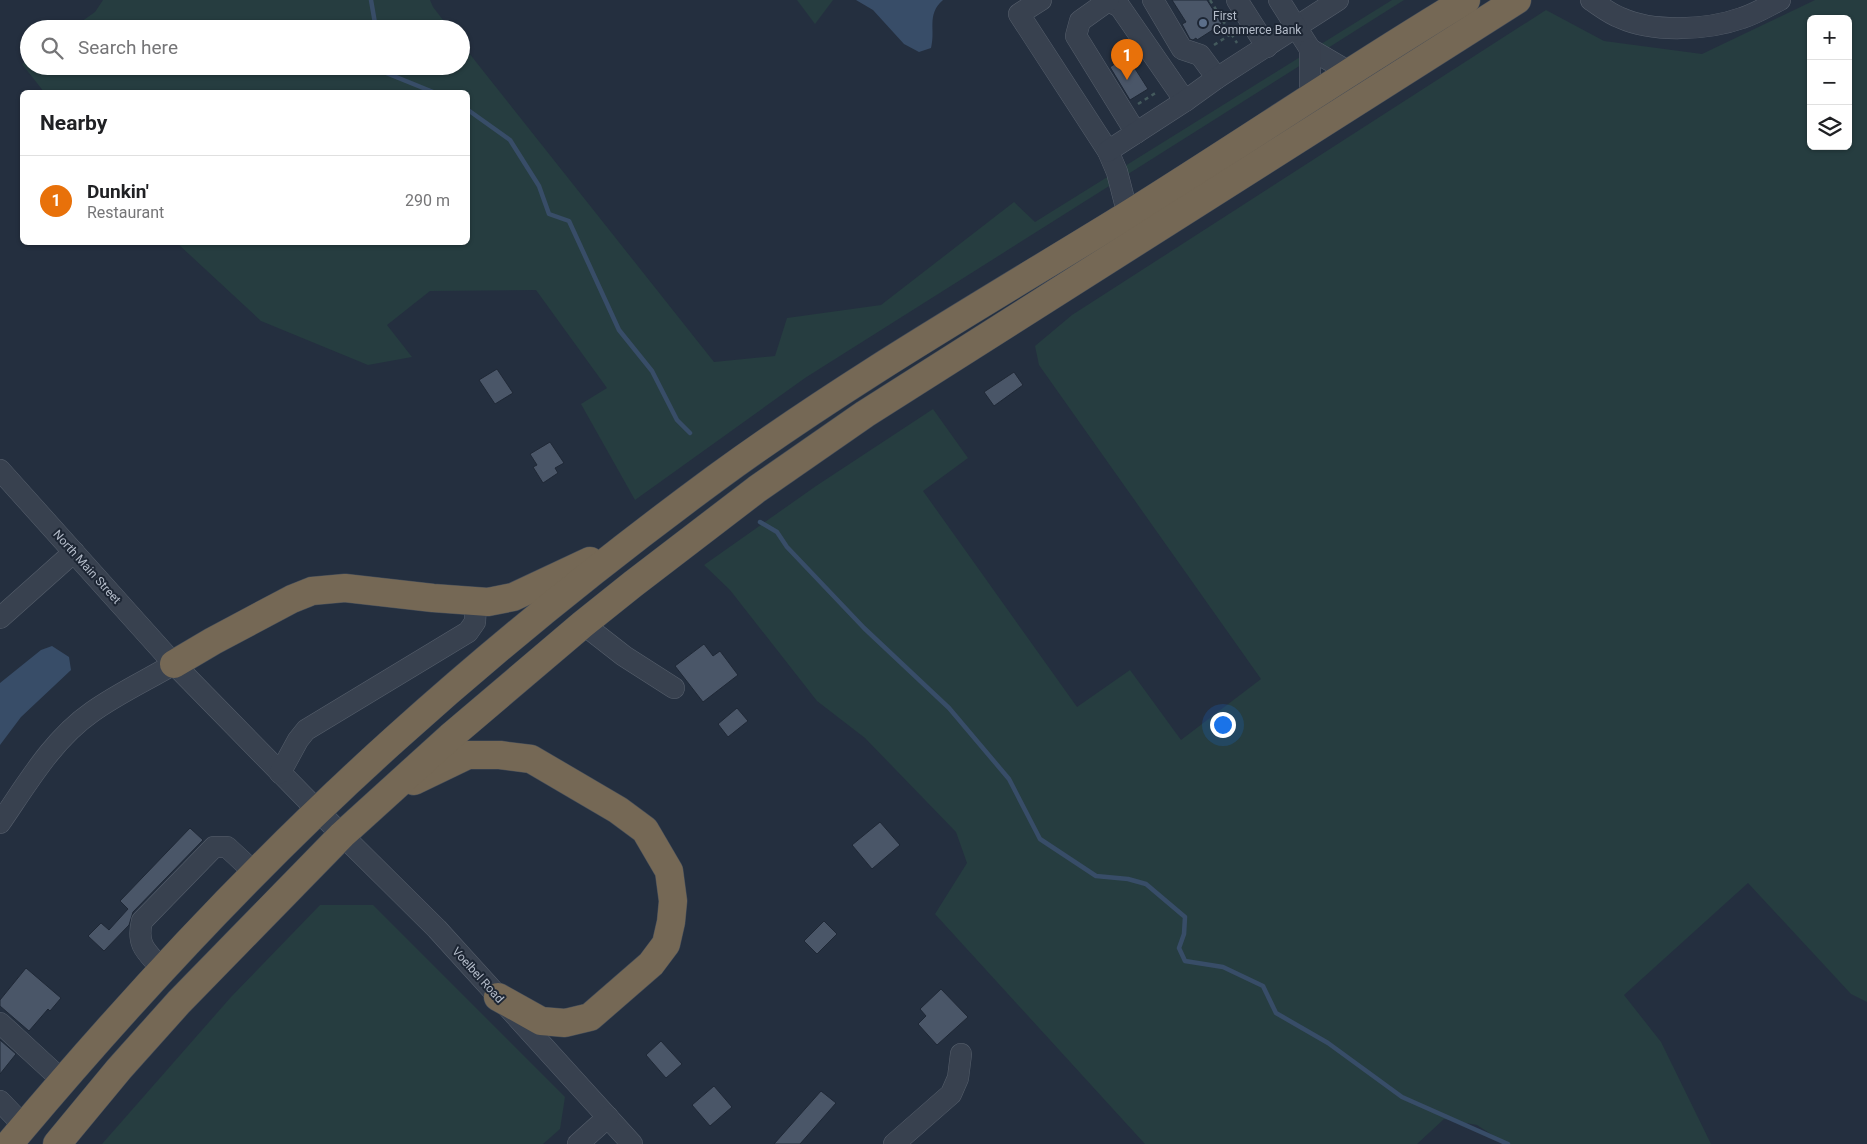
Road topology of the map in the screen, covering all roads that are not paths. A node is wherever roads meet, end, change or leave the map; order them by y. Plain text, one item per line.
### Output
1 (1041, 0) edge
2 (1153, 0) edge
3 (1236, 0) edge
4 (1279, 0) edge
5 (1338, 0) edge
6 (1466, 0) edge
7 (1517, 0) edge
8 (1591, 0) edge
9 (1621, 0) edge
10 (1780, 0) edge
11 (1108, 1) edge
12 (1014, 7) edge
13 (1646, 26) junction
14 (1296, 27) junction
15 (1267, 47) junction
16 (1310, 49) junction
17 (1351, 73) junction
18 (1217, 78) junction
19 (1310, 99) junction
20 (1185, 101) junction
21 (1136, 133) junction
22 (1108, 151) junction
23 (1128, 214) junction
24 (0, 470) edge
25 (655, 525) junction
26 (74, 552) junction
27 (476, 602) junction
28 (0, 618) edge
29 (583, 624) junction
30 (174, 664) junction
31 (674, 688) dead end
32 (280, 773) junction
33 (390, 792) junction
34 (318, 811) junction
35 (0, 823) edge
36 (342, 835) junction
37 (255, 873) junction
38 (162, 969) junction
39 (498, 996) junction
40 (0, 1022) edge
41 (961, 1054) dead end
42 (62, 1080) junction
43 (0, 1101) edge
44 (608, 1117) junction
45 (17, 1135) edge
46 (57, 1144) edge
47 (578, 1144) edge
48 (632, 1144) edge
49 (894, 1144) edge

1 - 12 street
2 - 18 street
3 - 15 street
4 - 14 street
5 - 14 street
6 - 17 highway
7 - 29 highway
8 - 13 street
9 - 13 street
10 - 13 street
11 - 20 street
11 - 21 street
12 - 22 street
14 - 15 street
14 - 16 street
15 - 18 street
16 - 17 street
16 - 19 street
17 - 19 highway
18 - 20 street
19 - 23 highway
20 - 21 street
21 - 22 street
22 - 23 street
23 - 25 highway
24 - 26 street, North Main Street
25 - 27 highway
25 - 34 highway
26 - 28 street
26 - 30 street, North Main Street
27 - 30 highway
27 - 32 street
29 - 31 street
29 - 33 highway
30 - 32 street, North Main Street
30 - 35 street
32 - 34 street, North Main Street
33 - 36 highway
33 - 39 highway
34 - 36 street, Voelbel Road
34 - 37 highway
36 - 39 street, Voelbel Road
36 - 46 highway
37 - 38 highway
37 - 38 street
38 - 42 highway
39 - 44 street, Voelbel Road
40 - 42 street
41 - 49 street
42 - 45 highway
43 - 45 street
44 - 47 street
44 - 48 street, Voelbel Road

